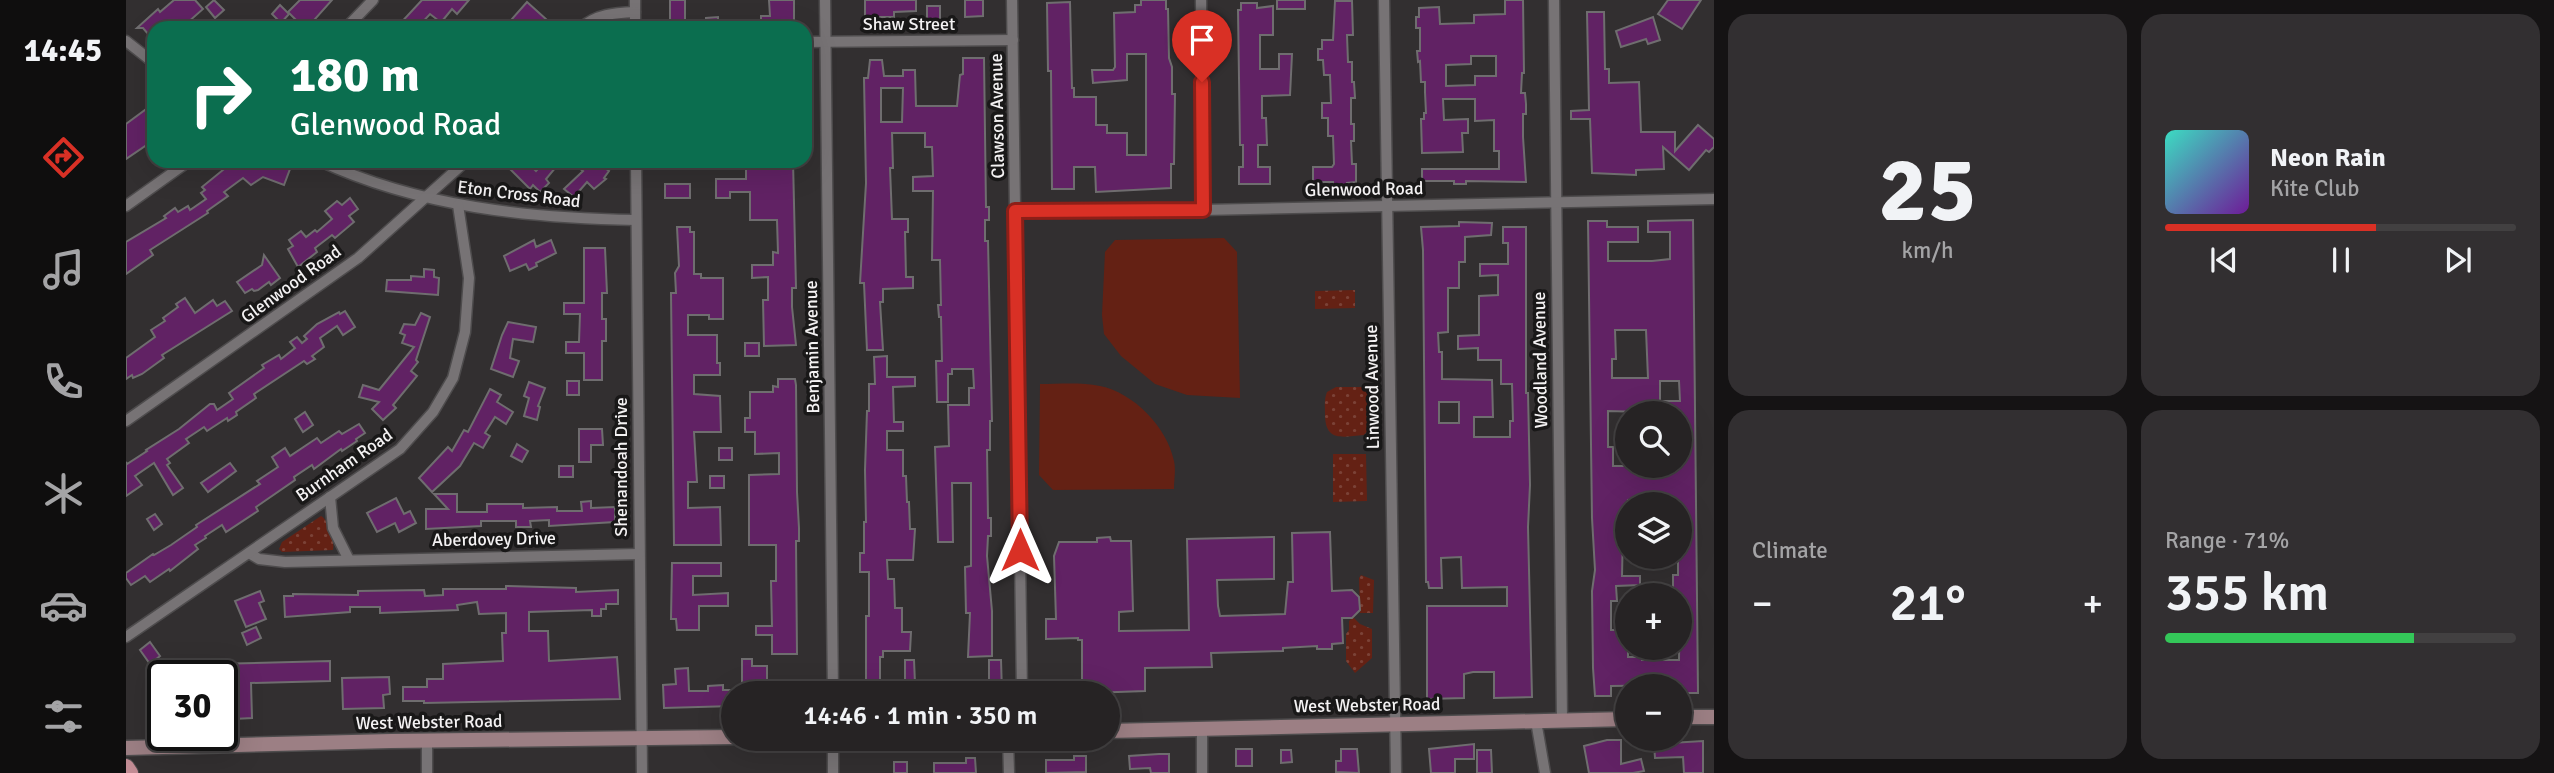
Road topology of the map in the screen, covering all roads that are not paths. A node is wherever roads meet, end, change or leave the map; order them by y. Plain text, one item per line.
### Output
1 (373, 0) edge
2 (825, 0) edge
3 (1012, 0) edge
4 (1201, 0) edge
5 (1384, 0) edge
6 (1554, 0) edge
7 (635, 6) edge
8 (353, 21) edge
9 (590, 21) edge
10 (1013, 40) junction
11 (126, 41) edge
12 (812, 42) edge
13 (825, 42) junction
14 (147, 58) edge
15 (179, 168) edge
16 (341, 168) edge
17 (458, 168) edge
18 (636, 168) edge
19 (427, 197) junction
20 (1714, 199) edge
21 (1557, 203) junction
22 (458, 205) junction
23 (126, 206) edge
24 (1388, 206) junction
25 (1203, 210) junction
26 (1015, 211) junction
27 (636, 220) junction
28 (126, 421) edge
29 (330, 497) junction
30 (249, 553) junction
31 (639, 554) junction
32 (349, 560) junction
33 (126, 638) edge
34 (833, 681) edge
35 (1022, 681) edge
36 (1714, 716) edge
37 (1692, 717) edge
38 (1615, 719) edge
39 (1562, 720) junction
40 (1536, 721) junction
41 (1395, 724) junction
42 (1202, 728) junction
43 (1120, 731) edge
44 (641, 737) junction
45 (721, 737) edge
46 (427, 741) junction
47 (126, 748) edge
48 (833, 751) edge
49 (1008, 751) edge
50 (126, 767) edge
51 (130, 773) edge
52 (427, 773) edge
53 (642, 773) edge
54 (833, 773) edge
55 (1009, 773) edge
56 (1202, 773) edge
57 (1396, 773) edge
58 (1545, 773) edge

1 - 8 street
2 - 13 street, Benjamin Avenue
3 - 10 street, Clawson Avenue
4 - 25 street
5 - 24 street, Linwood Avenue
6 - 21 street, Woodland Avenue
7 - 9 street
10 - 13 street, Shaw Street
10 - 26 street, Clawson Avenue
11 - 14 street
12 - 13 street, Shaw Street
13 - 34 street, Benjamin Avenue
15 - 23 street
16 - 19 street, Eton Cross Road
17 - 19 street, Glenwood Road
18 - 27 street, Shenandoah Drive
19 - 22 street, Eton Cross Road
19 - 28 street, Glenwood Road
20 - 21 street, Glenwood Road
21 - 24 street, Glenwood Road
21 - 39 street, Woodland Avenue
22 - 27 street, Eton Cross Road
22 - 29 street, Burnham Road
24 - 25 street, Glenwood Road
24 - 41 street, Linwood Avenue
25 - 26 street, Glenwood Road
26 - 35 street, Clawson Avenue
27 - 31 street, Shenandoah Drive
29 - 30 street, Burnham Road
29 - 32 street
30 - 32 street, Aberdovey Drive
30 - 33 street, Burnham Road
31 - 32 street, Aberdovey Drive
31 - 44 street, Shenandoah Drive
36 - 37 street
38 - 39 street, West Webster Road
39 - 40 street, West Webster Road
40 - 41 street, West Webster Road
40 - 58 street
41 - 42 street, West Webster Road
41 - 57 street, Linwood Avenue
42 - 43 street, West Webster Road
42 - 56 street
44 - 45 street, West Webster Road
44 - 46 street, West Webster Road
44 - 53 street, Shenandoah Drive
46 - 47 street, West Webster Road
46 - 52 street
48 - 54 street
49 - 55 street
50 - 51 main road

